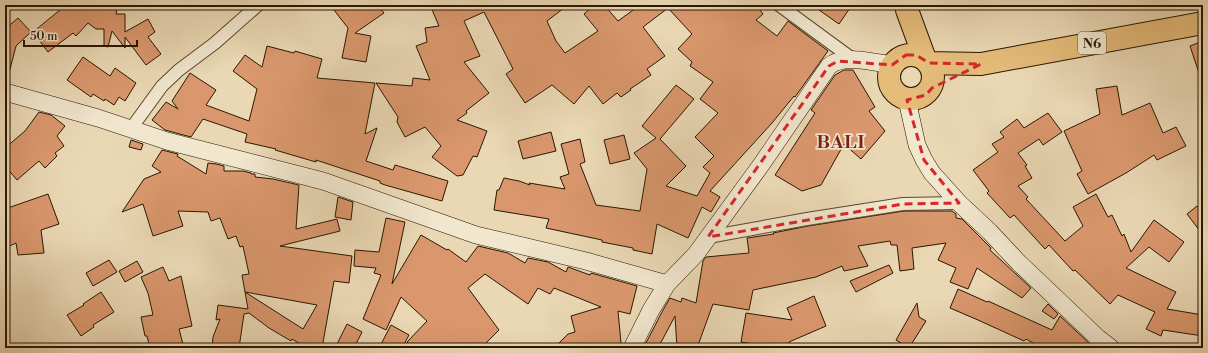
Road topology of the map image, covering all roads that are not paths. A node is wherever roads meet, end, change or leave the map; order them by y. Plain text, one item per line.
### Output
1 (779, 5) edge
2 (250, 7) edge
3 (907, 7) edge
4 (1203, 24) edge
5 (854, 60) junction
6 (927, 61) junction
7 (895, 62) junction
8 (981, 64) junction
9 (932, 88) junction
10 (5, 92) edge
11 (907, 100) junction
12 (130, 130) junction
13 (959, 203) junction
14 (708, 237) junction
15 (667, 284) junction
16 (632, 348) edge
17 (1111, 348) edge

1 - 5 street
2 - 12 street
3 - 6 highway
3 - 7 highway
4 - 8 highway, N6
5 - 7 street
5 - 14 street
6 - 7 highway, N6
6 - 8 highway, N6
6 - 9 highway
7 - 11 highway
8 - 9 highway, N6
9 - 11 highway, N6
10 - 12 street
11 - 13 street
12 - 15 street
13 - 14 street
13 - 17 street
14 - 15 street
15 - 16 street

